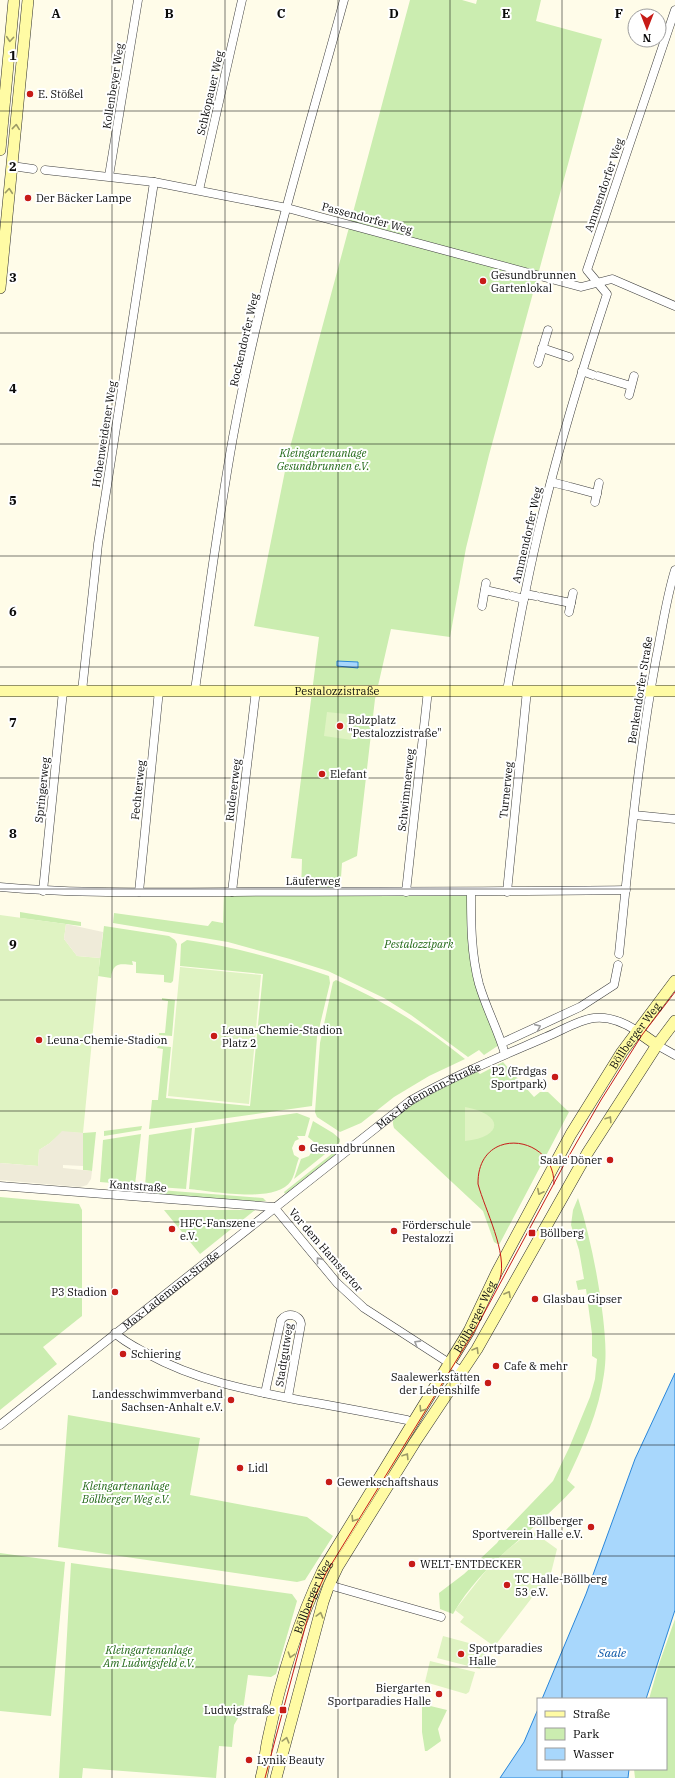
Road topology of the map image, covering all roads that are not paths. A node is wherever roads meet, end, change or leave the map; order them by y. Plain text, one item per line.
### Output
1 (14, 0) edge
2 (28, 0) edge
3 (138, 0) edge
4 (242, 0) edge
5 (344, 0) edge
6 (675, 10) edge
7 (0, 149) edge
8 (13, 150) junction
9 (12, 166) junction
10 (33, 169) dead end
11 (45, 170) dead end
12 (109, 176) junction
13 (154, 182) junction
14 (199, 190) junction
15 (287, 208) junction
16 (596, 283) junction
17 (0, 288) edge
18 (675, 306) edge
19 (548, 330) dead end
20 (542, 348) junction
21 (585, 362) junction
22 (538, 363) dead end
23 (582, 371) junction
24 (634, 376) dead end
25 (631, 386) junction
26 (629, 395) dead end
27 (551, 482) junction
28 (599, 483) dead end
29 (675, 570) edge
30 (573, 593) dead end
31 (524, 596) junction
32 (571, 603) junction
33 (482, 606) dead end
34 (569, 612) dead end
35 (63, 690) junction
36 (82, 690) junction
37 (159, 690) junction
38 (195, 690) junction
39 (256, 690) junction
40 (428, 690) junction
41 (507, 690) junction
42 (527, 690) junction
43 (650, 690) junction
44 (675, 690) edge
45 (0, 691) edge
46 (634, 815) junction
47 (675, 819) edge
48 (0, 887) edge
49 (626, 890) junction
50 (43, 891) junction
51 (139, 892) junction
52 (232, 892) junction
53 (406, 892) junction
54 (471, 892) junction
55 (507, 892) junction
56 (619, 954) dead end
57 (618, 965) dead end
58 (675, 981) edge
59 (675, 1021) edge
60 (637, 1032) junction
61 (502, 1043) junction
62 (657, 1045) junction
63 (505, 1054) junction
64 (675, 1055) edge
65 (0, 1186) edge
66 (274, 1207) junction
67 (115, 1333) junction
68 (450, 1364) junction
69 (463, 1372) junction
70 (265, 1393) junction
71 (288, 1397) junction
72 (413, 1424) junction
73 (0, 1425) edge
74 (329, 1585) junction
75 (442, 1617) dead end
76 (261, 1778) edge
77 (276, 1778) edge

1 -> 7 street
8 -> 2 street
3 - 12 street, Kollenbeyer Weg
4 - 14 street, Schkopauer Weg
5 - 15 street, Rockendorfer Weg
6 - 16 street, Ammendorfer Weg
7 - 8 street
8 - 9 street
9 - 10 street
17 -> 9 street
11 - 12 street, Passendorfer Weg
12 - 13 street, Passendorfer Weg
13 - 14 street, Passendorfer Weg
13 - 36 street, Hohenweidener Weg
14 - 15 street, Passendorfer Weg
15 - 16 street, Passendorfer Weg
15 - 38 street, Rockendorfer Weg
16 - 18 street, Passendorfer Weg
16 - 21 street, Ammendorfer Weg
19 - 20 street
20 - 21 street
20 - 22 street
21 - 23 street, Ammendorfer Weg
23 - 25 street
23 - 27 street, Ammendorfer Weg
24 - 25 street
25 - 26 street
27 - 28 street, Ammendorfer Weg
27 - 31 street, Ammendorfer Weg
29 - 43 street, Benkendorfer Straße
30 - 32 street
31 - 32 street, Ammendorfer Weg
31 - 33 street, Ammendorfer Weg
31 - 41 street, Ammendorfer Weg
32 - 34 street
35 - 36 street, Pestalozzistraße
35 - 45 street, Pestalozzistraße
35 - 50 street, Springerweg
36 - 37 street, Pestalozzistraße
37 - 38 street, Pestalozzistraße
37 - 51 street, Fechterweg
38 - 39 street, Pestalozzistraße
39 - 40 street, Pestalozzistraße
39 - 52 street, Rudererweg
40 - 41 street, Pestalozzistraße
40 - 53 street, Schwimmerweg
41 - 42 street, Pestalozzistraße
42 - 43 street, Pestalozzistraße
42 - 55 street, Turnerweg
43 - 44 street, Pestalozzistraße
43 - 46 street, Benkendorfer Straße
46 - 47 street
46 - 49 street, Benkendorfer Straße
48 - 50 street, Läuferweg
49 - 55 street, Läuferweg
49 - 56 street, Benkendorfer Straße
50 - 51 street, Läuferweg
51 - 52 street, Läuferweg
52 - 53 street, Läuferweg
53 - 54 street, Läuferweg
54 - 55 street, Läuferweg
54 - 61 street
61 -> 57 street
58 - 60 street, Böllberger Weg
59 - 62 street, Böllberger Weg
60 - 62 street, Max-Lademann-Straße
60 - 63 street, Max-Lademann-Straße
60 -> 68 street, Böllberger Weg
61 - 63 street
62 - 64 street
69 -> 62 street, Böllberger Weg
63 - 66 street, Max-Lademann-Straße
65 - 66 street, Kantstraße
66 - 67 street, Max-Lademann-Straße
68 -> 66 street, Vor dem Hamstertor
67 - 70 street, Stadtgutweg
67 - 73 street, Max-Lademann-Straße
68 - 69 street, Vor dem Hamstertor
68 -> 72 street, Böllberger Weg
74 -> 69 street, Böllberger Weg
70 - 71 street, Stadtgutweg
70 - 71 street, Stadtgutweg
71 - 72 street, Stadtgutweg
72 -> 76 street, Böllberger Weg
74 - 75 street, Böllberger Weg
77 -> 74 street, Böllberger Weg

